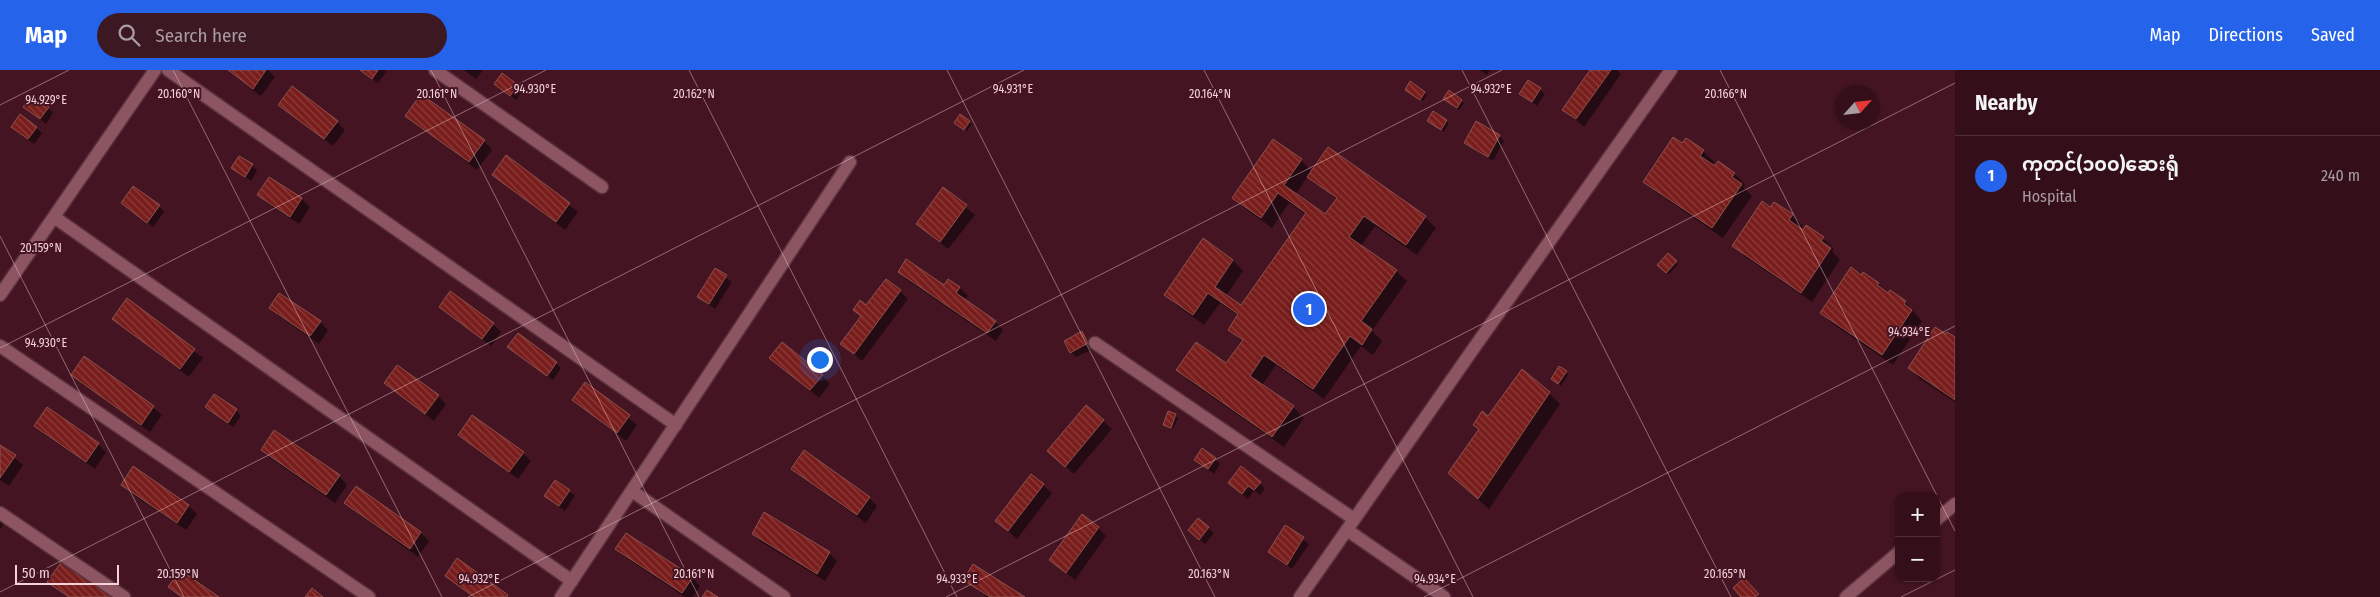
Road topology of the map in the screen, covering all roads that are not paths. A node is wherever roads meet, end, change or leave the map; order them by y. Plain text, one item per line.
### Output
1 (155, 70) edge
2 (168, 70) edge
3 (435, 70) edge
4 (1671, 70) edge
5 (850, 162) dead end
6 (602, 187) dead end
7 (54, 217) junction
8 (0, 295) edge
9 (1095, 343) dead end
10 (0, 346) edge
11 (676, 425) junction
12 (632, 491) junction
13 (1955, 504) edge
14 (0, 513) edge
15 (1940, 517) edge
16 (1351, 525) junction
17 (1895, 555) edge
18 (572, 581) junction
19 (124, 597) edge
20 (369, 597) edge
21 (561, 597) edge
22 (784, 597) edge
23 (1300, 597) edge
24 (1444, 597) edge
25 (1846, 597) edge

1 - 7 street
2 - 11 street
3 - 6 street
4 - 16 street
5 - 11 street
7 - 8 street
7 - 18 street
9 - 16 street
10 - 20 street
11 - 12 street
12 - 18 street
12 - 22 street
13 - 15 street
14 - 19 street
16 - 23 street
16 - 24 street
17 - 25 street
18 - 21 street

